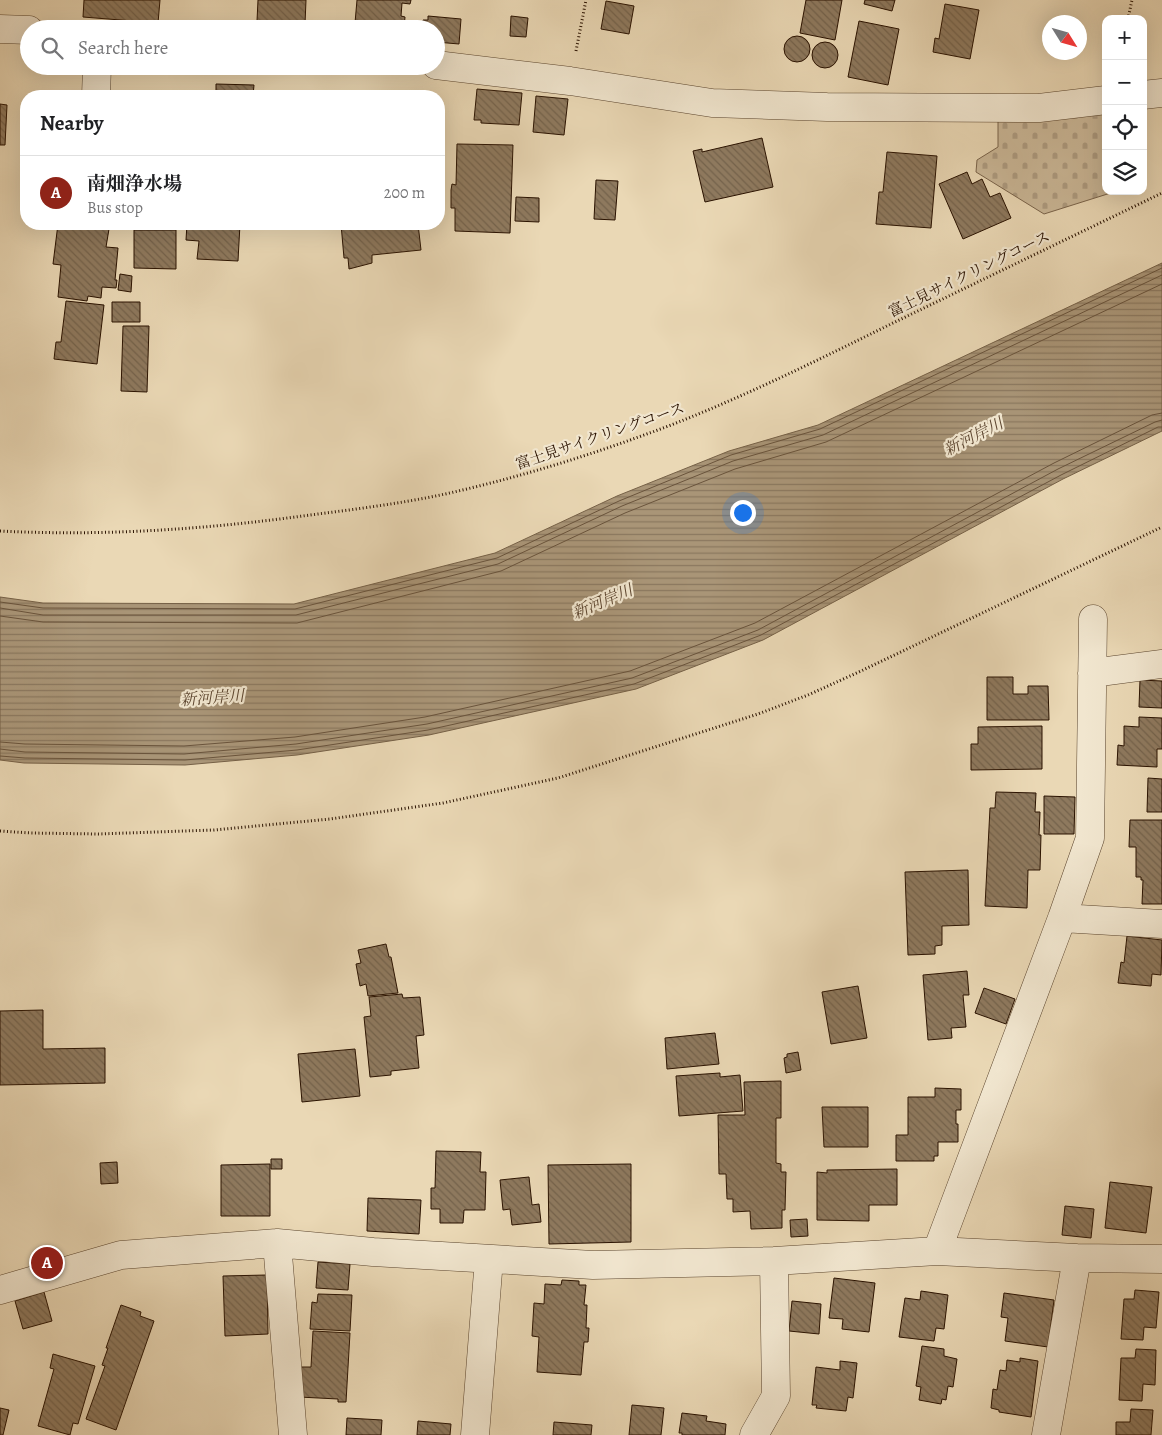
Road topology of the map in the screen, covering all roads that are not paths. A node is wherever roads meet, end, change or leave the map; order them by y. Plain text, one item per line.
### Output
1 (0, 30) edge
2 (20, 30) edge
3 (445, 66) edge
4 (97, 75) edge
5 (96, 90) edge
6 (1162, 93) edge
7 (1147, 95) edge
8 (1102, 100) edge
9 (1092, 619) dead end
10 (1162, 664) edge
11 (1092, 674) junction
12 (1062, 918) junction
13 (1162, 924) edge
14 (277, 1243) junction
15 (937, 1251) junction
16 (1077, 1258) junction
17 (489, 1259) junction
18 (1162, 1260) edge
19 (774, 1261) junction
20 (0, 1290) edge
21 (293, 1435) edge
22 (475, 1435) edge
23 (754, 1435) edge
24 (1046, 1435) edge

1 - 2 street
3 - 8 street
4 - 5 street
6 - 7 street
9 - 11 street
10 - 11 street
11 - 12 street
12 - 13 street
12 - 15 street
14 - 17 street
14 - 20 street
14 - 21 street
15 - 16 street
15 - 19 street
16 - 18 street
16 - 24 street
17 - 19 street
17 - 22 street
19 - 23 street

